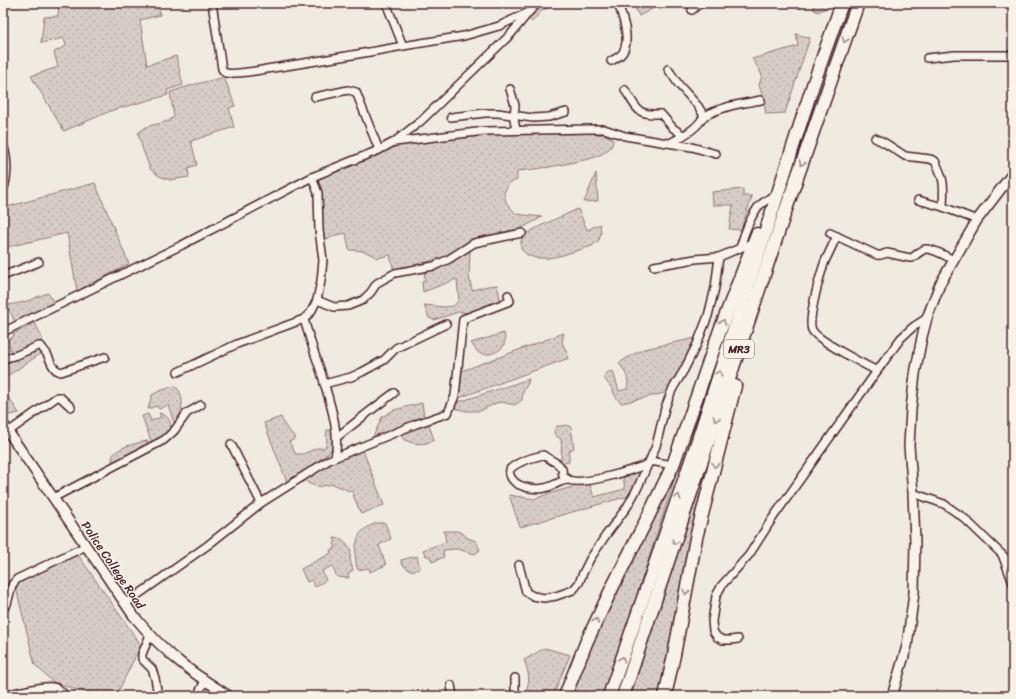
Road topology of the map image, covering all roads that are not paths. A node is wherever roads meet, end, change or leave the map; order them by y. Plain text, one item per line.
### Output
1 (212, 3) edge
2 (386, 3) edge
3 (538, 3) edge
4 (618, 3) edge
5 (700, 3) edge
6 (842, 3) edge
7 (858, 3) edge
8 (692, 10) dead end
9 (529, 12) junction
10 (403, 46) junction
11 (1013, 55) edge
12 (927, 58) dead end
13 (611, 61) dead end
14 (668, 69) dead end
15 (813, 85) junction
16 (510, 89) dead end
17 (625, 90) dead end
18 (315, 97) dead end
19 (761, 100) dead end
20 (566, 112) dead end
21 (514, 115) junction
22 (704, 116) junction
23 (451, 117) dead end
24 (516, 130) junction
25 (684, 135) junction
26 (875, 138) dead end
27 (394, 142) junction
28 (670, 143) junction
29 (3, 144) edge
30 (379, 150) junction
31 (716, 154) dead end
32 (1013, 173) edge
33 (312, 177) junction
34 (3, 191) edge
35 (770, 197) junction
36 (918, 200) dead end
37 (943, 207) junction
38 (786, 212) junction
39 (977, 220) junction
40 (522, 234) dead end
41 (754, 242) junction
42 (740, 248) junction
43 (719, 257) junction
44 (954, 260) junction
45 (38, 262) dead end
46 (654, 266) dead end
47 (3, 276) edge
48 (508, 295) dead end
49 (317, 300) junction
50 (927, 318) junction
51 (304, 319) junction
52 (446, 324) dead end
53 (3, 332) edge
54 (105, 358) dead end
55 (3, 359) edge
56 (877, 371) junction
57 (178, 372) dead end
58 (324, 384) junction
59 (394, 393) dead end
60 (201, 404) dead end
61 (71, 408) dead end
62 (6, 428) edge
63 (337, 437) junction
64 (231, 444) dead end
65 (335, 457) junction
66 (649, 462) junction
67 (673, 465) junction
68 (569, 480) junction
69 (913, 493) junction
70 (53, 498) junction
71 (261, 503) junction
72 (86, 546) junction
73 (1003, 555) junction
74 (519, 565) dead end
75 (1013, 565) edge
76 (1013, 583) edge
77 (125, 604) junction
78 (3, 610) edge
79 (150, 635) junction
80 (738, 639) dead end
81 (515, 678) dead end
82 (205, 680) junction
83 (451, 685) dead end
84 (3, 695) edge
85 (65, 696) edge
86 (158, 696) edge
87 (197, 696) edge
88 (229, 696) edge
89 (453, 696) edge
90 (515, 696) edge
91 (565, 696) edge
92 (609, 696) edge
93 (623, 696) edge
94 (665, 696) edge
95 (892, 696) edge

1 - 10 street
2 - 10 street
3 - 9 street
4 - 13 street
5 - 8 street
6 - 15 highway, MR3
7 -> 38 highway, MR3
9 - 10 street
9 - 27 street
11 - 12 street
14 - 22 street
15 - 35 highway
92 -> 15 highway, MR3
16 - 21 street
17 - 25 street
18 - 30 street
19 - 22 street
20 - 21 street
21 - 23 street
21 - 24 street
22 - 25 street
24 - 27 street
24 - 28 street
25 - 28 street
26 - 37 street
27 - 30 street
28 - 31 street
29 - 34 street
30 - 33 street
32 - 39 street
33 - 49 street
33 - 53 street
35 - 41 highway
35 - 42 street
36 - 37 street
37 - 39 street
38 -> 93 highway, MR3
38 -> 94 highway
39 - 44 street
40 - 49 street
41 - 42 street
67 -> 41 highway
42 - 43 street
43 - 46 street
43 - 66 street
44 - 50 street
44 - 56 street
45 - 47 street
48 - 65 street
49 - 51 street
50 - 56 street
50 - 69 street
51 - 57 street
51 - 58 street
52 - 58 street
54 - 55 street
56 - 80 street
58 - 63 street
59 - 63 street
60 - 70 street
61 - 62 street
62 - 70 street, Police College Road
63 - 65 street
64 - 71 street
65 - 71 street
66 - 67 street
66 - 68 street
66 - 74 street
91 -> 67 highway
68 - 68 street
69 - 73 street
69 - 95 street
70 - 72 street, Police College Road
71 - 77 street
72 - 77 street, Police College Road
72 - 78 street
73 - 75 street
73 - 76 street
77 - 79 street, Police College Road
79 - 82 street, Police College Road
79 - 86 street
81 - 90 street
82 - 87 street
82 - 88 street, Police College Road
83 - 89 street
84 - 85 street

